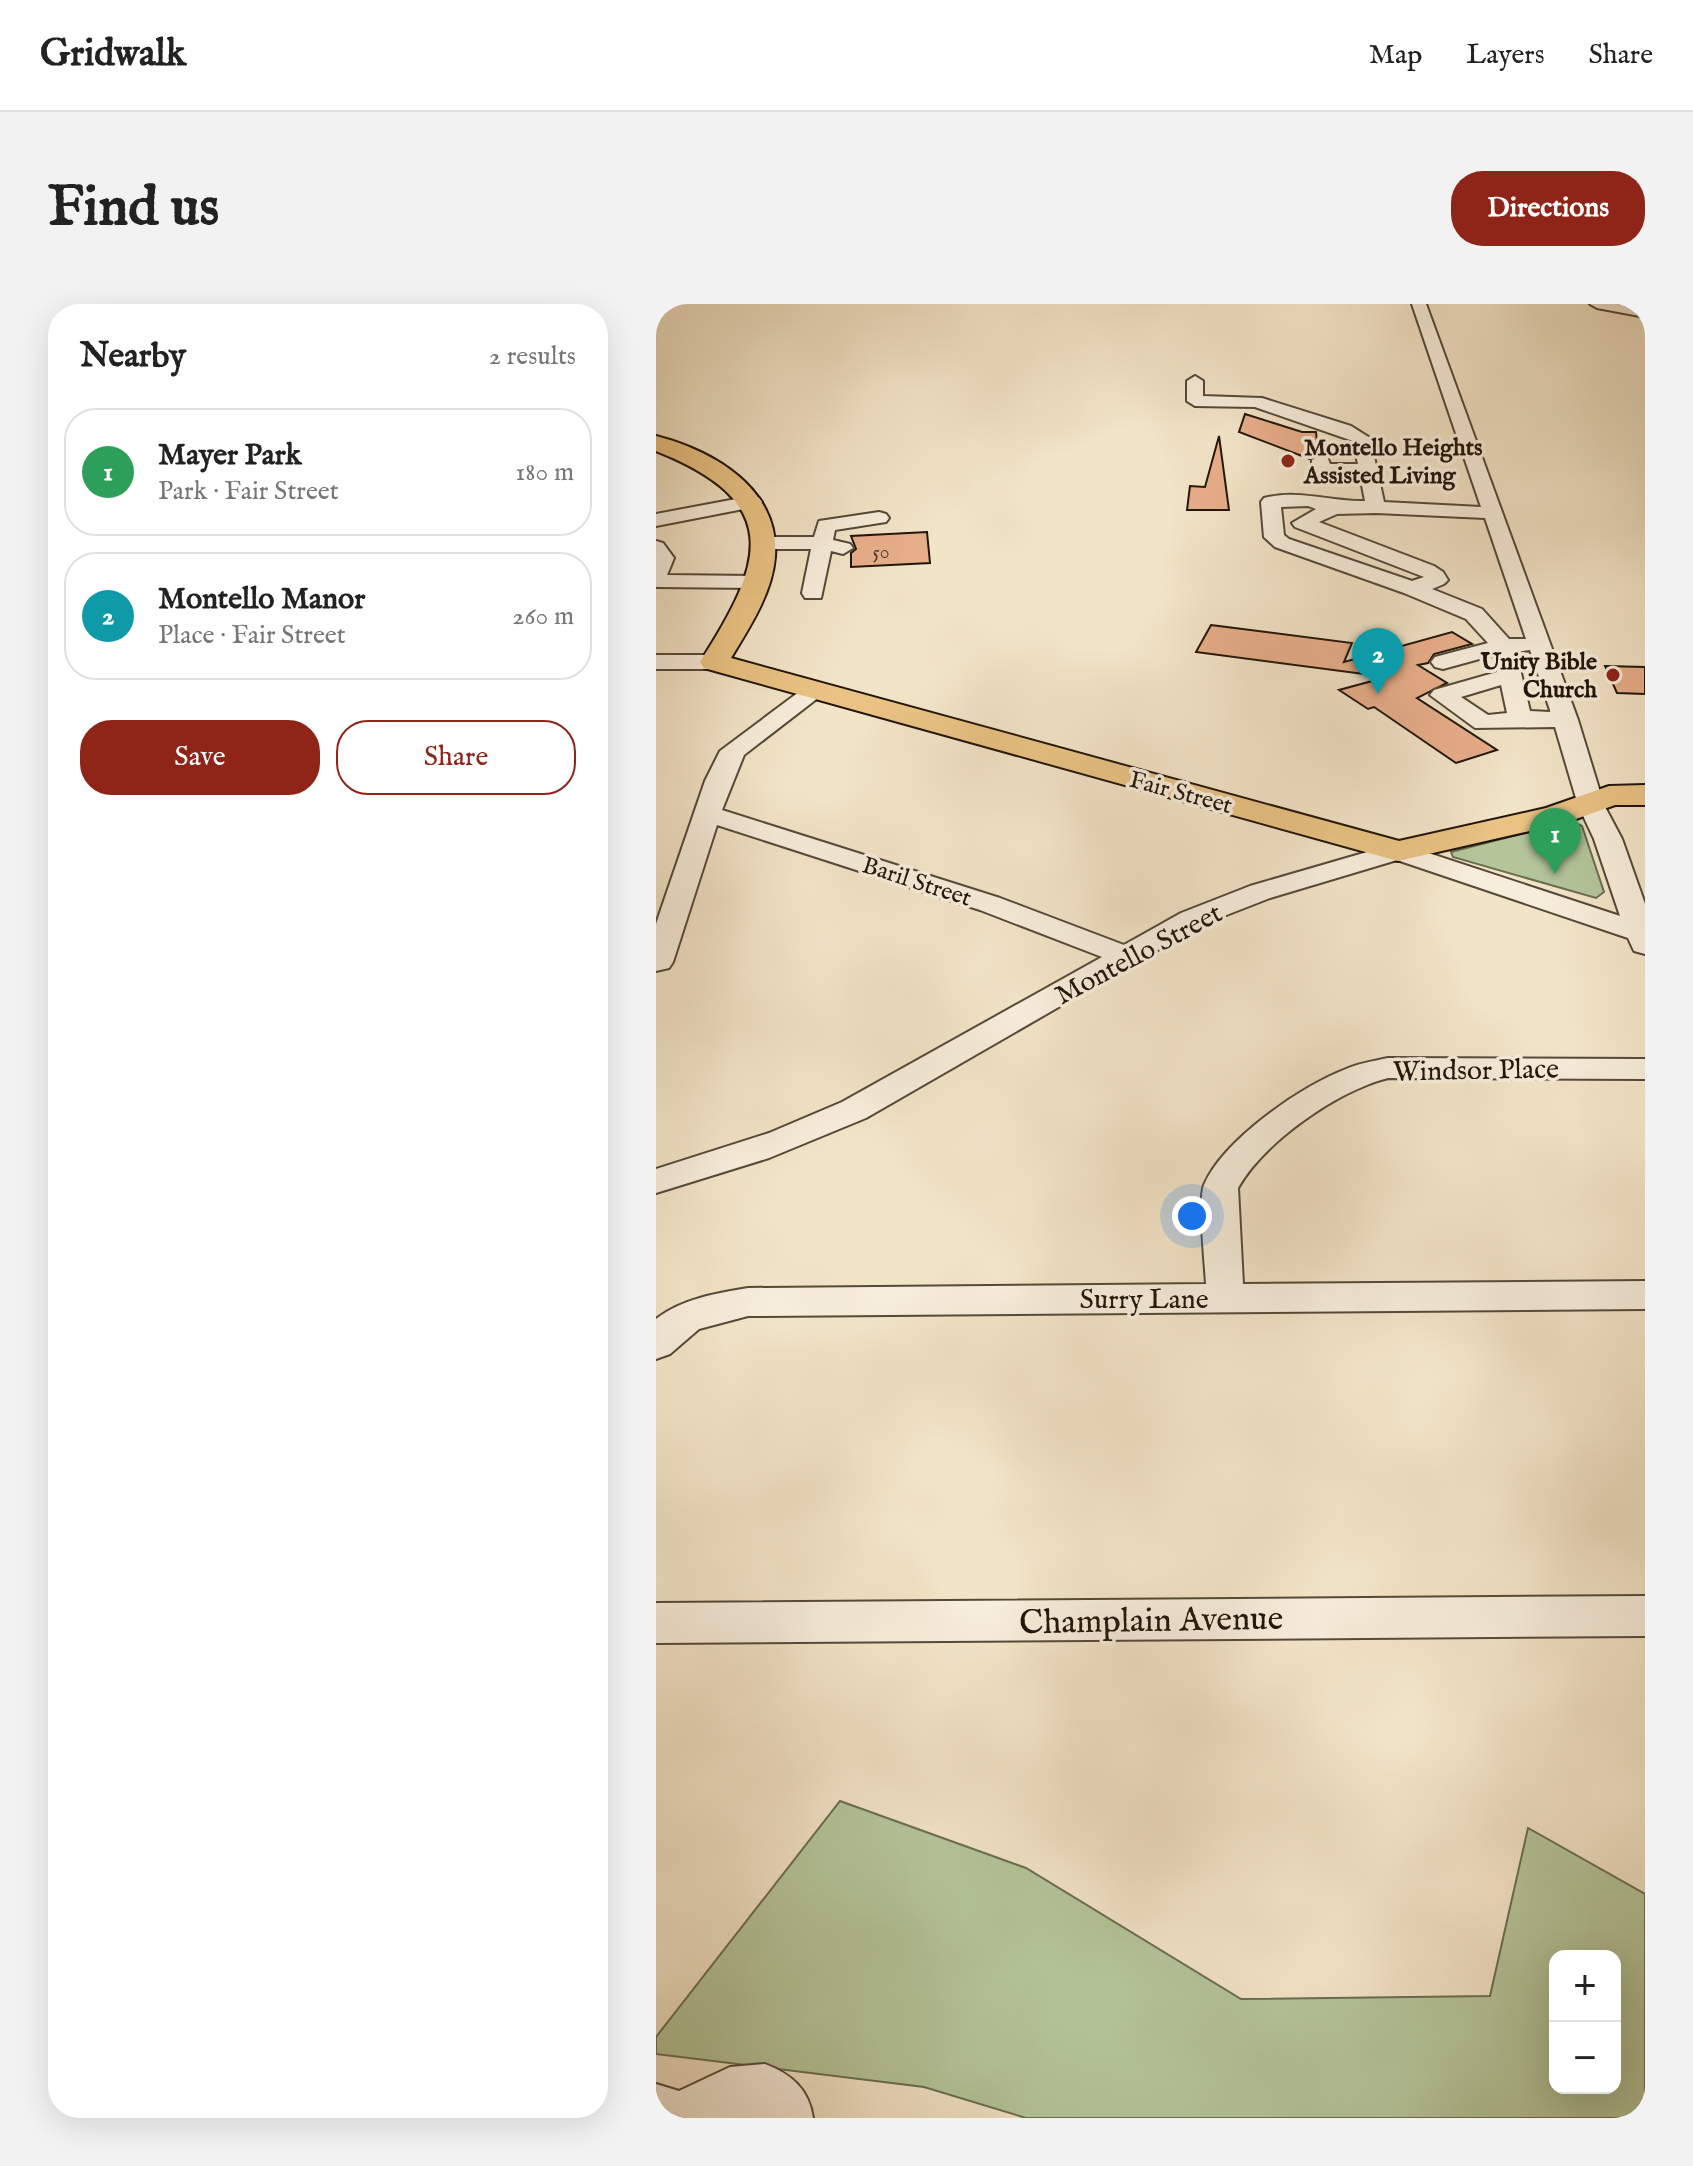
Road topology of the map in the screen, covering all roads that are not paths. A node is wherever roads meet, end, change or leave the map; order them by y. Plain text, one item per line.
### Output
1 (1419, 304) edge
2 (1597, 304) edge
3 (1645, 313) edge
4 (1195, 381) dead end
5 (656, 443) edge
6 (1321, 460) dead end
7 (1366, 462) junction
8 (752, 502) junction
9 (1376, 507) junction
10 (1333, 508) junction
11 (1493, 513) junction
12 (879, 518) dead end
13 (656, 520) edge
14 (1302, 523) junction
15 (1273, 524) junction
16 (656, 547) edge
17 (829, 554) junction
18 (770, 564) junction
19 (656, 578) edge
20 (1412, 588) junction
21 (813, 593) dead end
22 (1539, 645) junction
23 (1503, 646) junction
24 (656, 662) edge
25 (714, 662) junction
26 (1443, 662) dead end
27 (1511, 675) junction
28 (815, 691) junction
29 (1520, 718) junction
30 (1566, 720) junction
31 (1645, 795) edge
32 (1591, 805) junction
33 (708, 814) junction
34 (1398, 851) junction
35 (1643, 937) edge
36 (1124, 955) junction
37 (658, 962) dead end
38 (1645, 1069) edge
39 (656, 1181) edge
40 (1645, 1295) edge
41 (1225, 1298) junction
42 (656, 1344) edge
43 (1645, 1616) edge
44 (656, 1623) edge
45 (676, 2114) edge
46 (784, 2118) edge

1 - 11 street
2 - 3 street
4 - 7 street
5 - 8 main road
6 - 7 street
7 - 9 street
8 - 13 street
8 - 18 main road
9 - 10 street
9 - 11 street
10 - 14 street
10 - 15 street
11 - 22 street
12 - 17 street
14 - 15 street
14 - 20 street
15 - 20 street
16 - 19 street
17 - 18 street
17 - 18 street
17 - 21 street
18 - 19 street
18 - 25 main road
20 - 23 street
22 - 23 street
22 - 30 street
23 - 26 street
23 - 27 street
24 - 25 street
25 - 28 main road, Fair Street
27 - 29 street
27 - 29 street
28 - 33 street
28 - 34 main road, Fair Street
29 - 30 street
30 - 32 street
31 - 32 main road, Montello Street
32 - 34 main road, Montello Street
32 - 35 street
33 - 36 street, Baril Street
33 - 37 street
34 - 35 street, Fair Street
34 - 36 street, Montello Street
36 - 39 street, Montello Street
38 - 41 street, Windsor Place
40 - 41 street, Surry Lane
41 - 42 street, Surry Lane
43 - 44 street, Champlain Avenue
45 - 46 street

